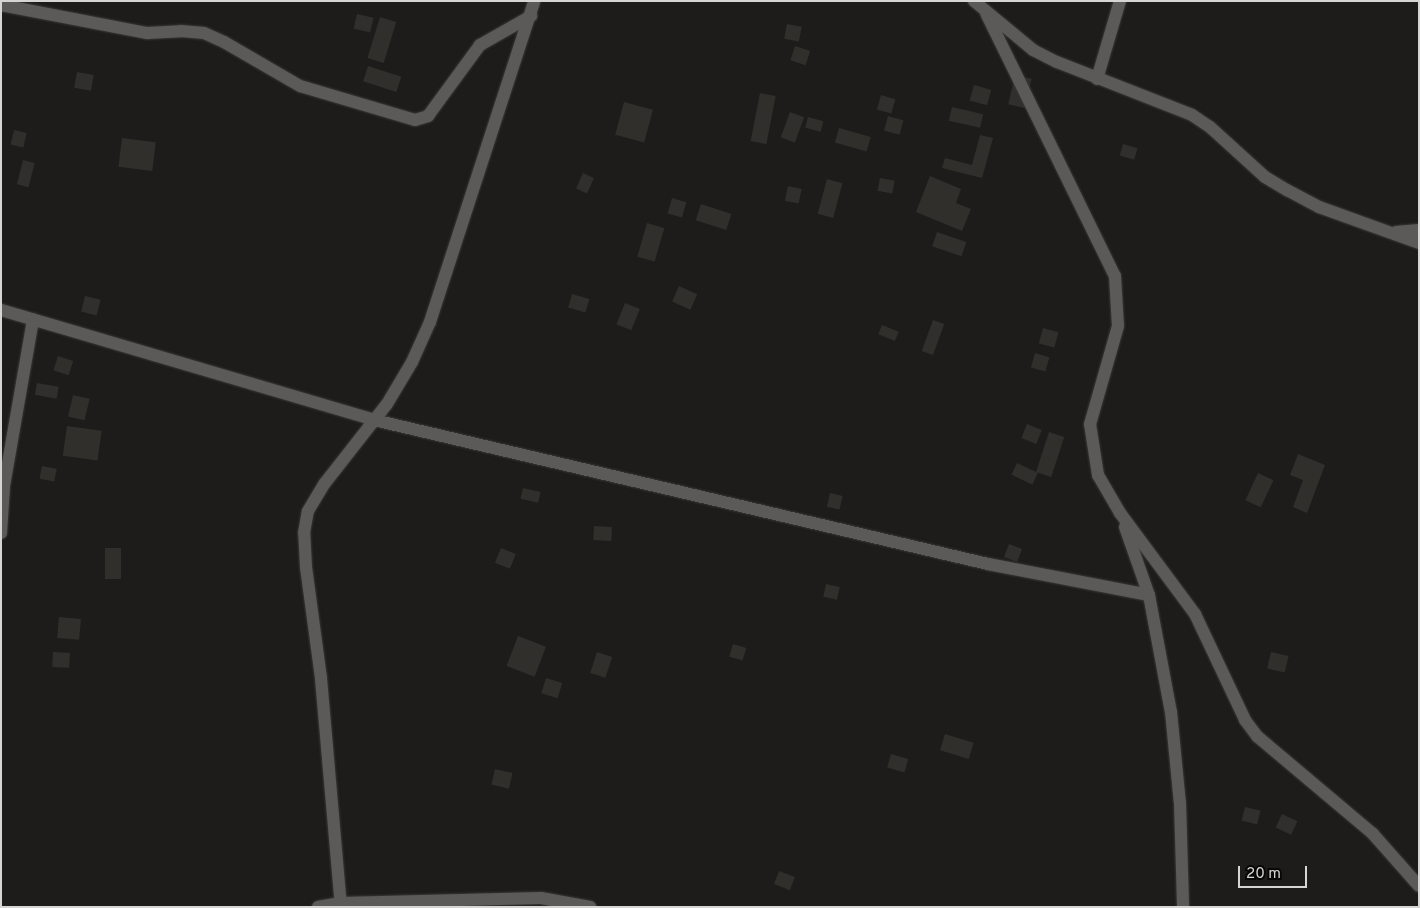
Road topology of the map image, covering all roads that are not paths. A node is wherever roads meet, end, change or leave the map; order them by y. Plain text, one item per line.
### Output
1 (534, 1) edge
2 (974, 1) edge
3 (1120, 1) edge
4 (1, 5) edge
5 (986, 13) junction
6 (531, 16) junction
7 (1097, 79) junction
8 (1419, 230) edge
9 (1391, 233) junction
10 (1419, 243) edge
11 (1, 310) edge
12 (33, 319) junction
13 (374, 420) junction
14 (3, 486) edge
15 (1120, 513) junction
16 (1, 533) edge
17 (1150, 595) junction
18 (1419, 886) edge
19 (341, 905) edge
20 (318, 907) edge
21 (590, 907) edge
22 (1183, 907) edge

1 - 6 street
2 - 5 street
3 - 7 street
4 - 6 street
5 - 7 street
5 - 15 street
6 - 13 street
7 - 9 street
8 - 9 street
9 - 10 street
11 - 12 street
12 - 13 street
12 - 14 street
13 - 17 street
13 - 19 street
14 - 16 street
15 - 17 street
15 - 18 street
17 - 22 street
19 - 20 street
19 - 21 street

